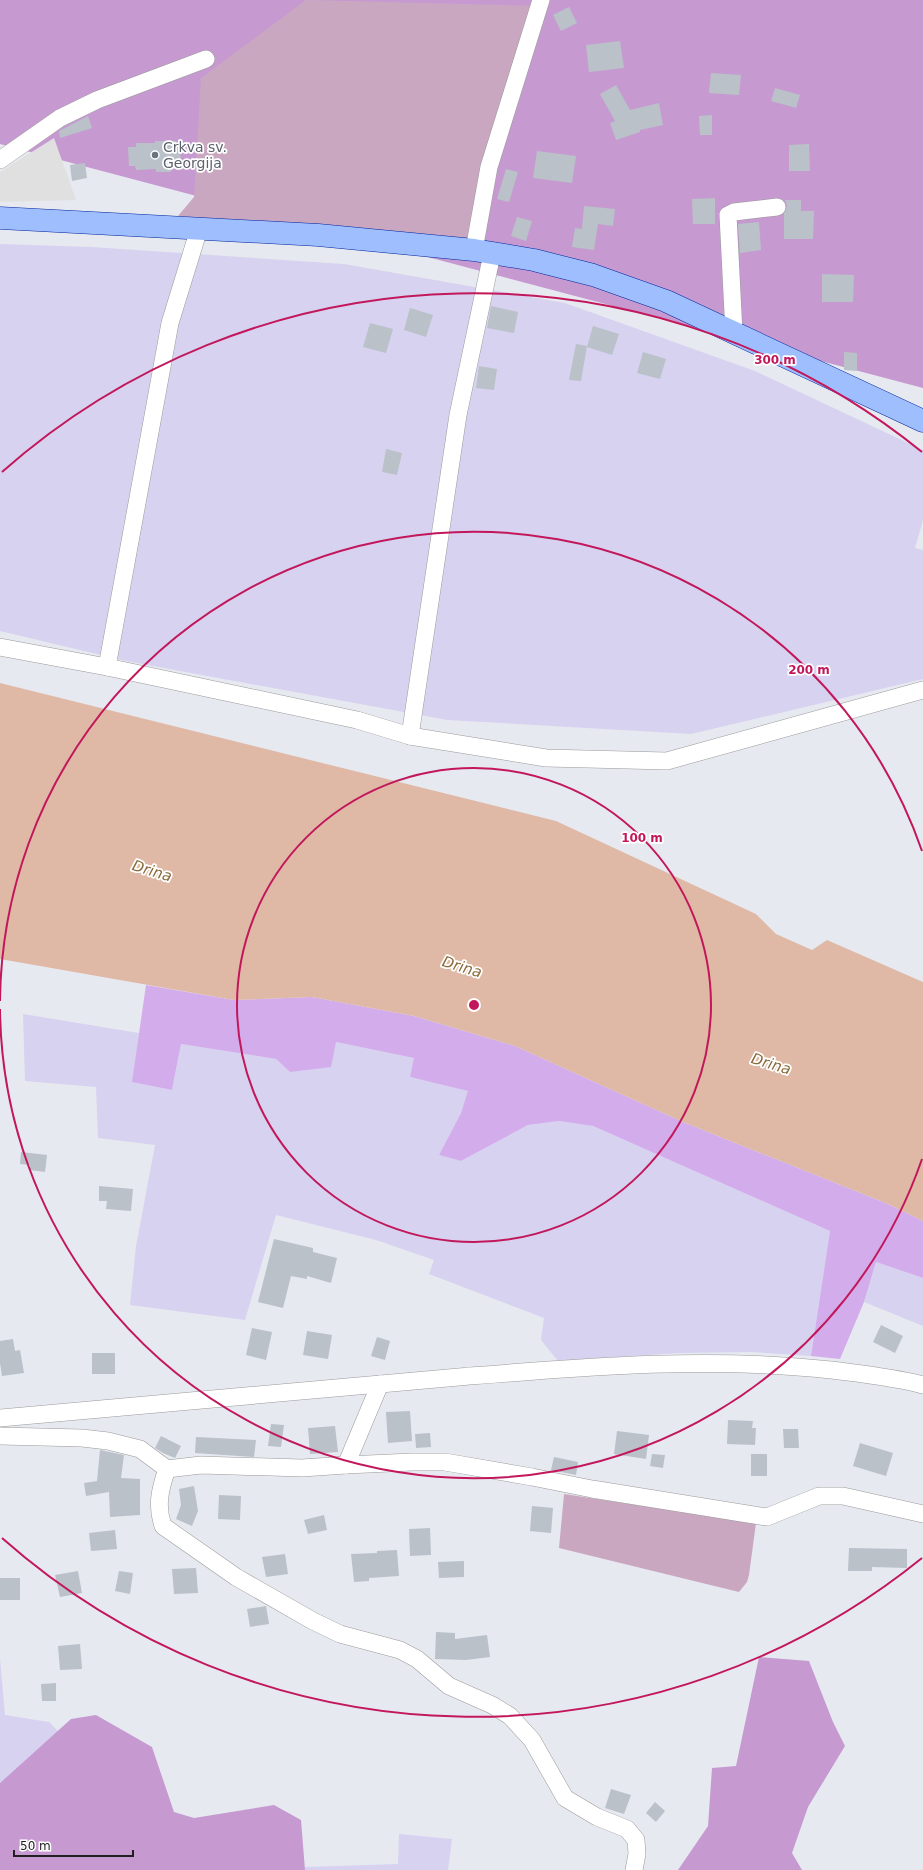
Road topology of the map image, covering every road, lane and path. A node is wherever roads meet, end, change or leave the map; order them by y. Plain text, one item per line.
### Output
1 (541, 0) edge
2 (206, 59) dead end
3 (0, 160) edge
4 (777, 207) dead end
5 (0, 218) edge
6 (199, 229) junction
7 (483, 252) junction
8 (734, 333) junction
9 (923, 421) edge
10 (0, 647) edge
11 (107, 667) junction
12 (923, 690) edge
13 (410, 736) junction
14 (380, 1384) junction
15 (923, 1385) edge
16 (0, 1418) edge
17 (0, 1436) edge
18 (346, 1464) junction
19 (167, 1469) junction
20 (923, 1514) edge
21 (634, 1870) edge

1 - 7 street
2 - 3 street
4 - 8 street
5 - 6 main road
6 - 7 main road
6 - 11 street
7 - 8 main road
7 - 13 street
8 - 9 main road
10 - 11 street
11 - 13 street
12 - 13 street
14 - 15 street
14 - 16 street
14 - 18 street
17 - 19 street
18 - 19 street
18 - 20 street
19 - 21 street

